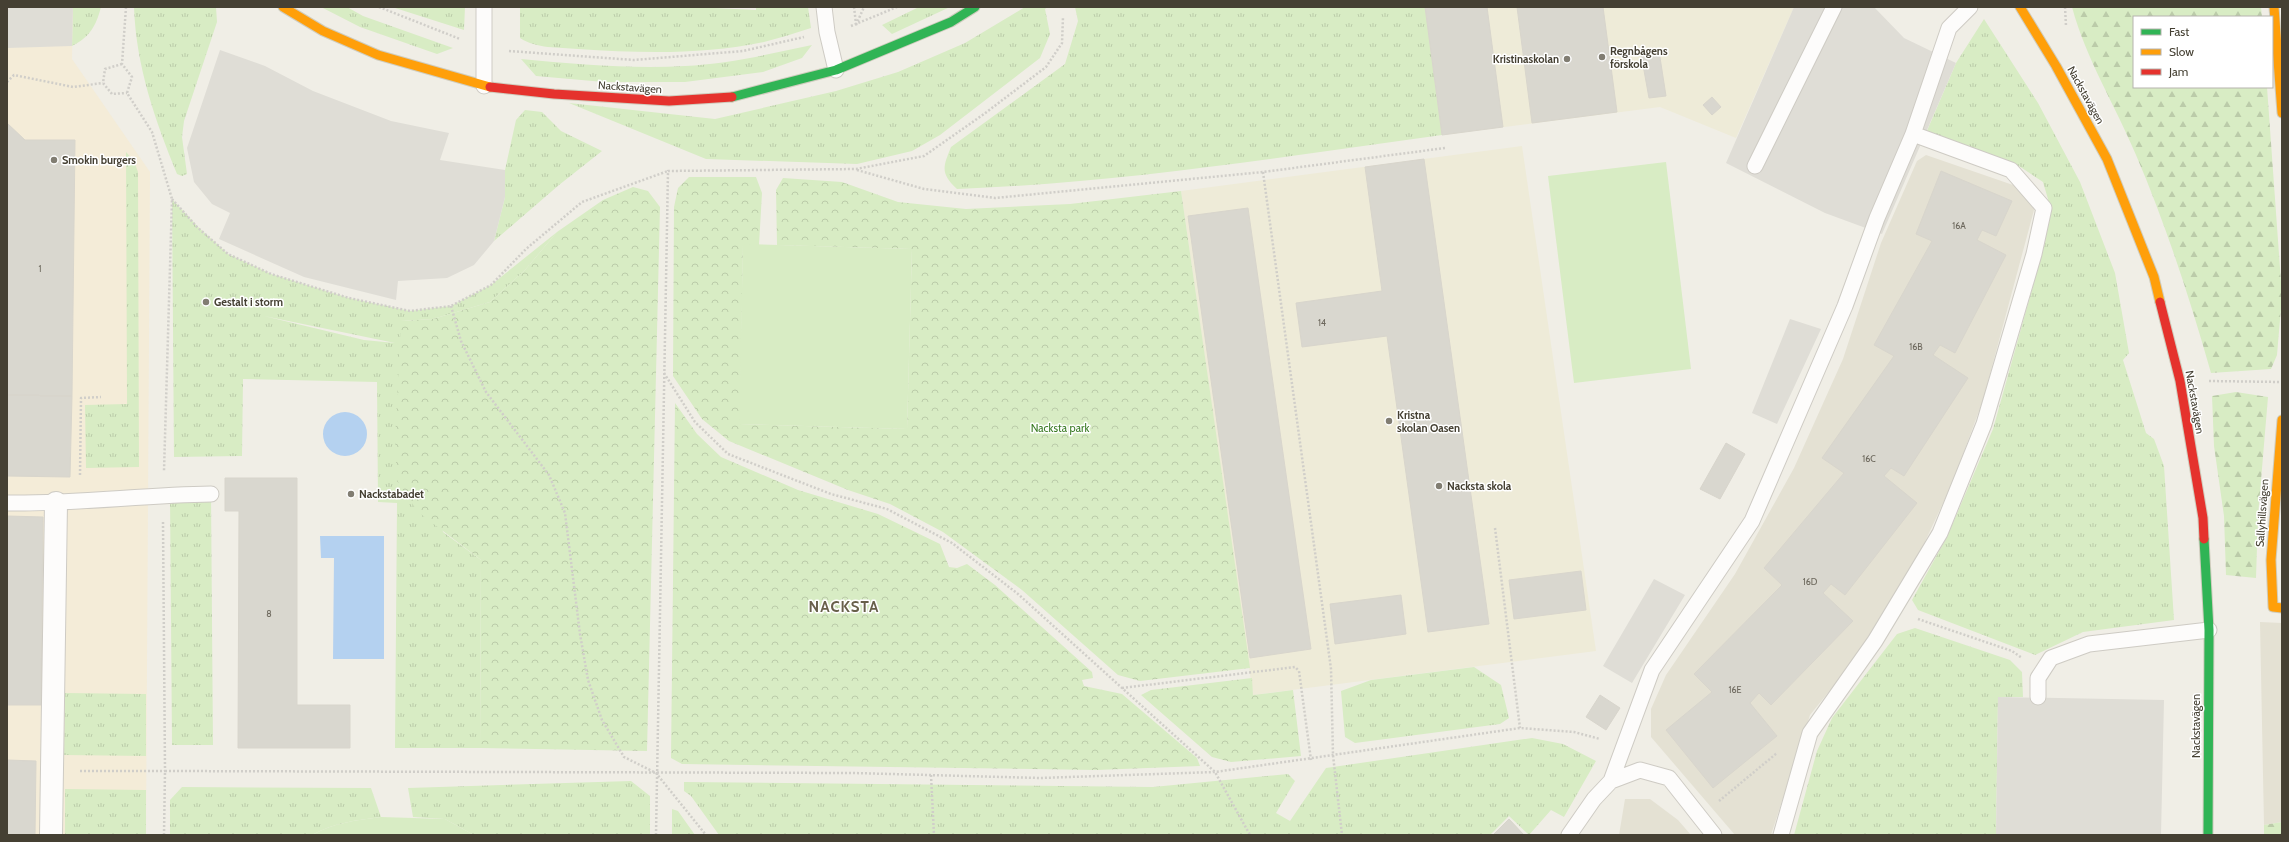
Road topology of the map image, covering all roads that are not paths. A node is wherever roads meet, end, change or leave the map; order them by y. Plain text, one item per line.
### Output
1 (283, 7) edge
2 (484, 7) edge
3 (824, 7) edge
4 (975, 7) edge
5 (1834, 7) edge
6 (1970, 7) edge
7 (2020, 7) edge
8 (2274, 7) edge
9 (836, 70) junction
10 (484, 86) junction
11 (2282, 114) edge
12 (1913, 134) junction
13 (1755, 166) dead end
14 (2282, 420) edge
15 (211, 494) dead end
16 (7, 503) edge
17 (56, 504) junction
18 (2278, 608) edge
19 (2209, 630) junction
20 (2038, 698) dead end
21 (1611, 781) junction
22 (51, 835) edge
23 (1569, 835) edge
24 (1714, 835) edge
25 (1780, 835) edge
26 (2208, 835) edge

1 - 10 street, Nackstavägen
2 - 10 lane
3 - 9 lane
4 - 9 street, Nackstavägen
5 - 13 lane
6 - 12 lane
7 - 19 street, Nackstavägen
8 - 11 street
9 - 10 street, Nackstavägen
12 - 21 lane
12 - 25 lane
14 - 18 street, Sallyhillsvägen
15 - 17 lane
16 - 17 lane
17 - 22 street
19 - 20 lane
19 - 26 street, Nackstavägen
21 - 23 lane
21 - 24 lane

